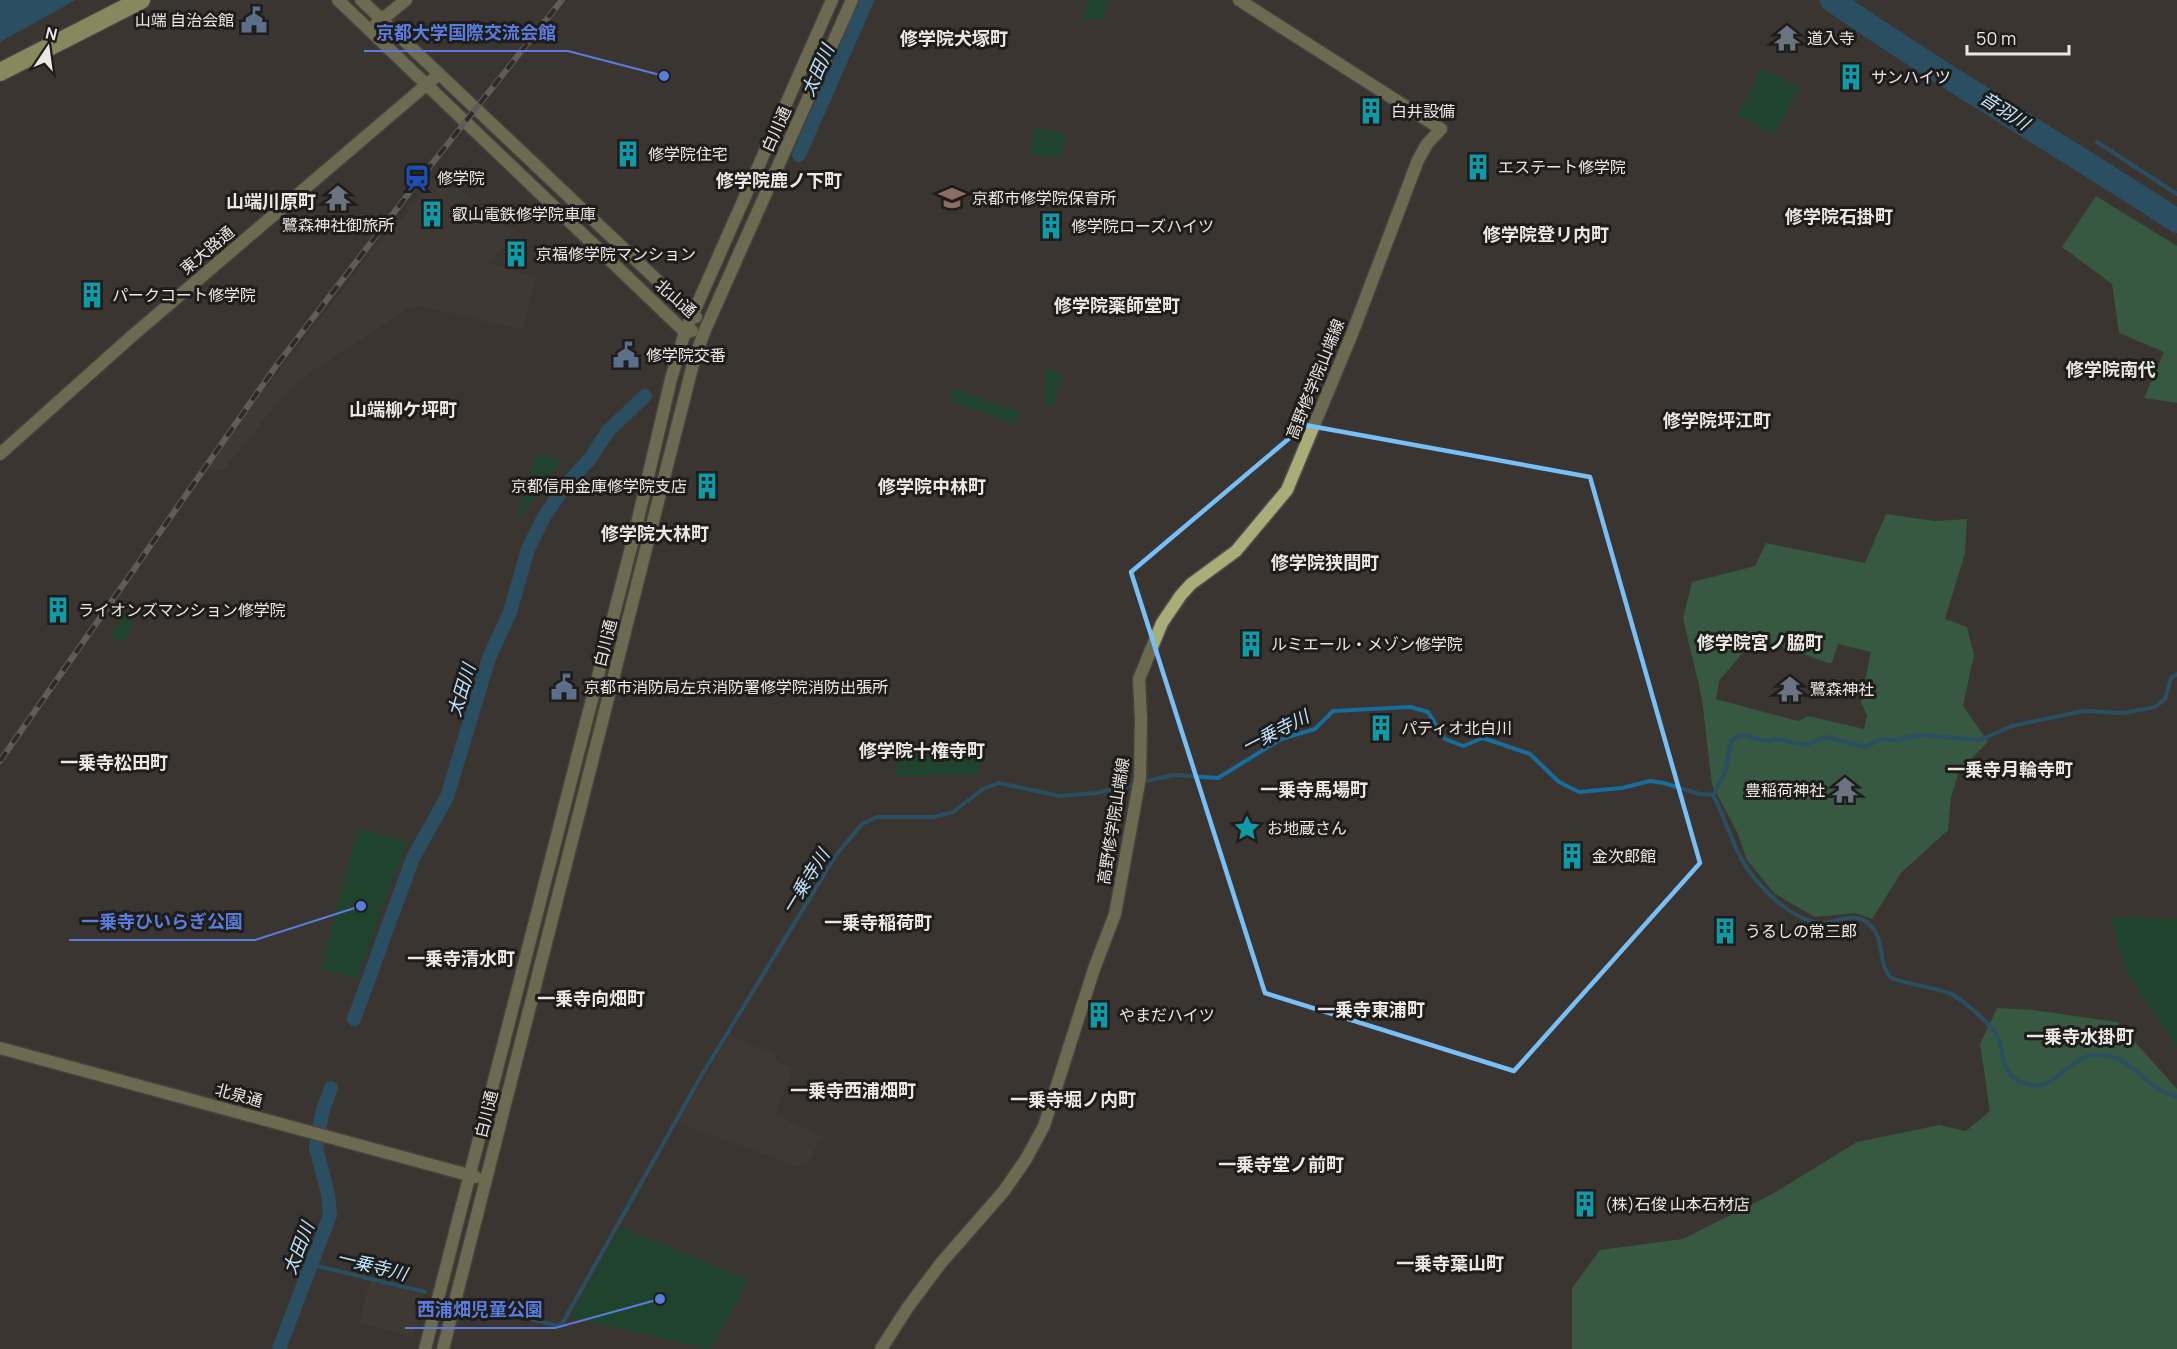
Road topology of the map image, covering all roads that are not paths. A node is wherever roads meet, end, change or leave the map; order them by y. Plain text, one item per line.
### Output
1 (141, 0) edge
2 (338, 0) edge
3 (361, 0) edge
4 (406, 0) edge
5 (832, 0) edge
6 (852, 0) edge
7 (1239, 0) edge
8 (382, 20) junction
9 (368, 31) junction
10 (0, 72) edge
11 (438, 74) junction
12 (426, 85) junction
13 (693, 312) junction
14 (705, 330) junction
15 (685, 332) junction
16 (0, 454) edge
17 (0, 1048) edge
18 (470, 1175) junction
19 (486, 1179) junction
20 (425, 1349) edge
21 (442, 1349) edge
22 (881, 1349) edge

1 - 10 highway
2 - 9 street, 北山通
3 - 8 street, 北山通
4 - 8 street
5 - 13 street, 白川通
6 - 14 street, 白川通
7 - 22 street, 高野修学院山端線
8 - 9 street
8 - 11 street, 北山通
9 - 12 street, 北山通
11 - 12 street, 東大路通
11 - 13 street, 北山通
12 - 15 street, 北山通
12 - 16 street, 東大路通
13 - 14 street, 北山通
13 - 15 street, 白川通
14 - 15 street, 北山通
14 - 19 street, 白川通
15 - 18 street, 白川通
17 - 18 street, 北泉通
18 - 19 street, 北泉通
18 - 20 street, 白川通
19 - 21 street, 白川通

